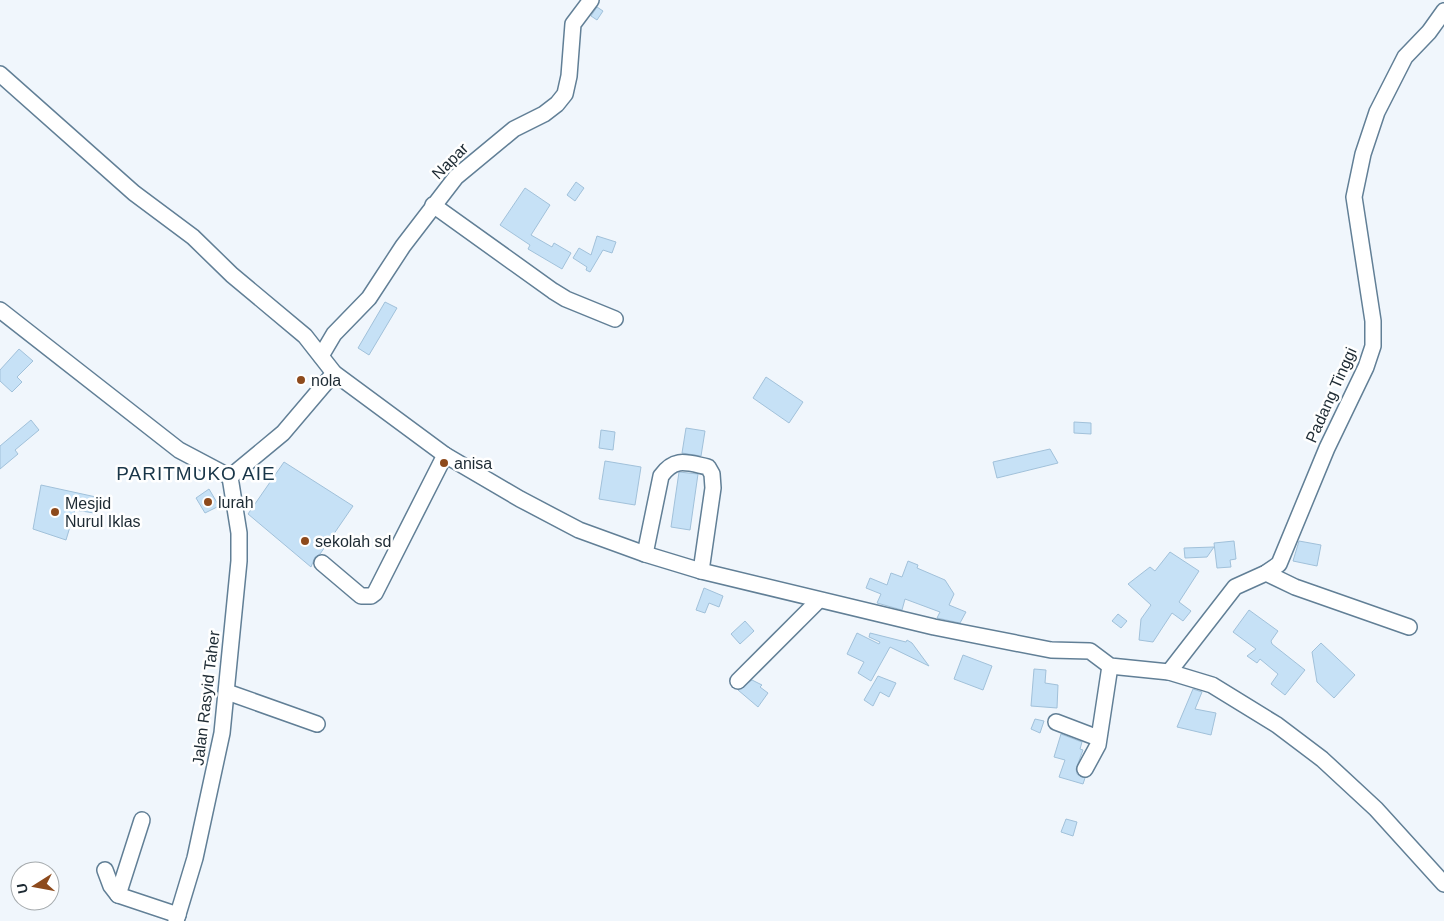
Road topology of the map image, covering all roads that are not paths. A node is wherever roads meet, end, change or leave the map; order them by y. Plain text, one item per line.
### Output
1 (592, 0) edge
2 (1444, 11) edge
3 (0, 74) edge
4 (434, 205) junction
5 (0, 310) edge
6 (615, 319) dead end
7 (321, 356) junction
8 (334, 373) junction
9 (445, 455) junction
10 (230, 476) junction
11 (645, 554) junction
12 (322, 563) dead end
13 (701, 571) junction
14 (1266, 573) junction
15 (818, 601) junction
16 (1409, 627) dead end
17 (1110, 666) junction
18 (1169, 672) junction
19 (738, 681) dead end
20 (227, 692) junction
21 (1056, 722) dead end
22 (316, 724) dead end
23 (1098, 738) junction
24 (1085, 769) dead end
25 (142, 820) dead end
26 (105, 870) dead end
27 (1444, 884) edge
28 (118, 895) junction
29 (177, 918) edge

1 - 4 street, Napar
2 - 14 street, Padang Tinggi
3 - 7 street
4 - 6 street
4 - 7 street, Napar
5 - 10 street
7 - 8 street
8 - 9 street
8 - 10 street
9 - 11 street
9 - 12 street
10 - 20 street, Jalan Rasyid Taher
11 - 13 street
11 - 13 street
13 - 15 street
14 - 16 street
14 - 18 street, Padang Tinggi
15 - 17 street
15 - 19 street
17 - 18 street
17 - 23 street
18 - 27 street
20 - 22 street
20 - 29 street, Jalan Rasyid Taher
21 - 23 street
23 - 24 street
25 - 28 street
26 - 28 street
28 - 29 street

